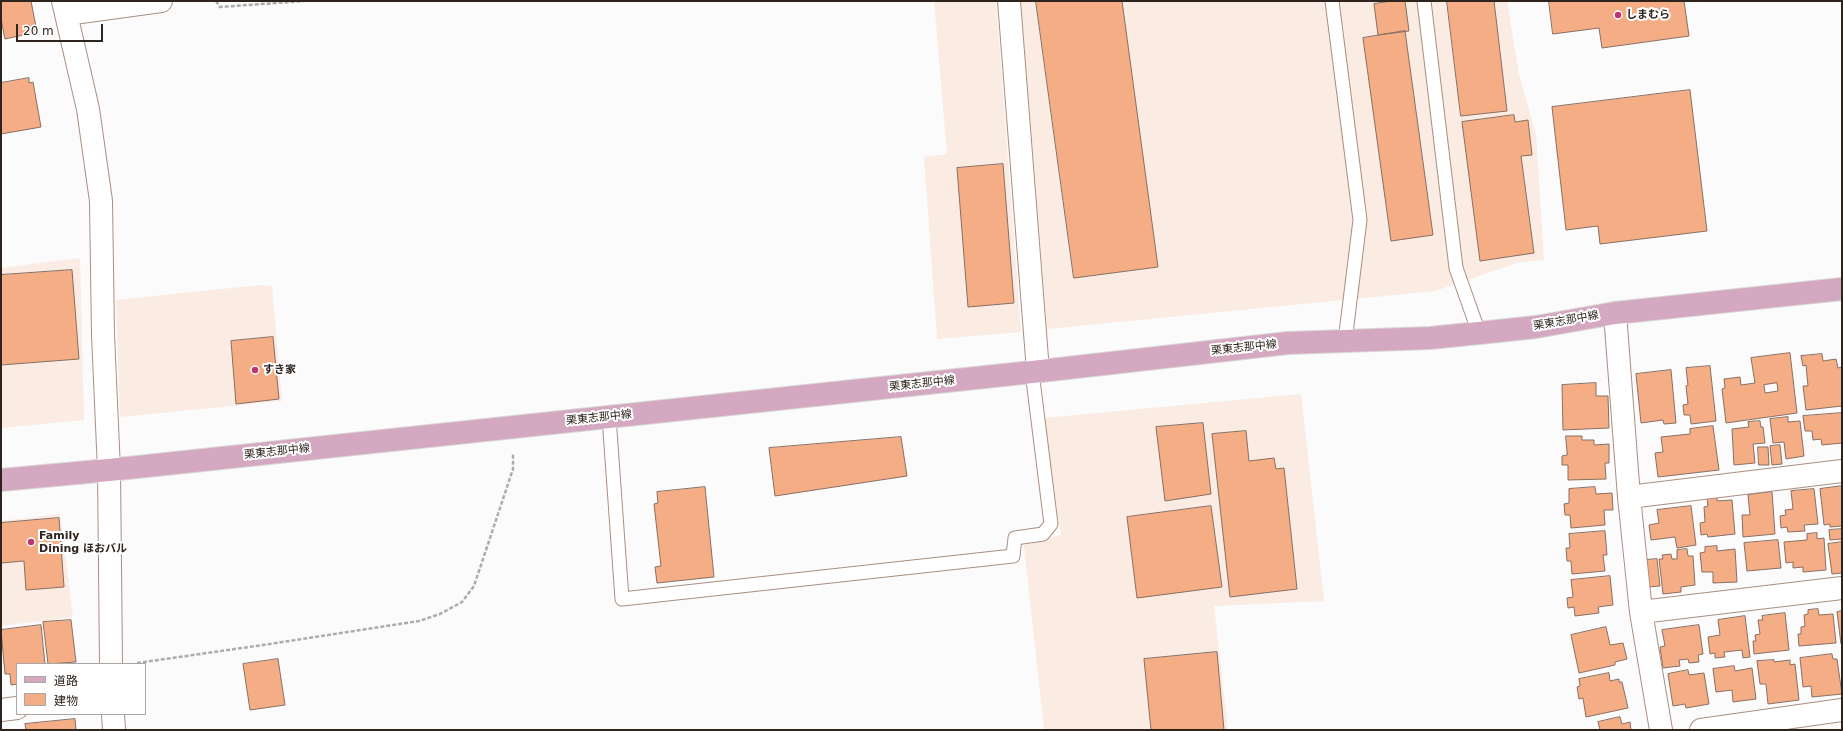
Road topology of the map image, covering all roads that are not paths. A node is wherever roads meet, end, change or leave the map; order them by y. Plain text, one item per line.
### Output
1 (155, 1) edge
2 (1008, 1) edge
3 (1332, 1) edge
4 (1424, 1) edge
5 (65, 8) edge
6 (1842, 289) edge
7 (1615, 313) junction
8 (1479, 333) junction
9 (1345, 341) junction
10 (1035, 372) junction
11 (609, 417) junction
12 (109, 470) junction
13 (1842, 471) edge
14 (1, 480) edge
15 (1629, 497) junction
16 (1842, 588) edge
17 (1641, 612) junction
18 (111, 663) edge
19 (16, 708) edge
20 (1, 710) edge
21 (1842, 710) edge
22 (113, 715) edge
23 (114, 730) edge
24 (1661, 730) edge
25 (1701, 730) edge

1 - 5 street
2 - 10 street
3 - 9 lane
4 - 8 lane
5 - 12 street
6 - 7 main road, 栗東志那中線
7 - 8 main road, 栗東志那中線
7 - 15 street
8 - 9 main road, 栗東志那中線
9 - 10 main road, 栗東志那中線
10 - 11 main road, 栗東志那中線
10 - 11 lane
11 - 12 main road, 栗東志那中線
12 - 14 main road, 栗東志那中線
12 - 18 street
13 - 15 street
15 - 17 street
16 - 17 street
17 - 24 street
19 - 20 street
21 - 25 street
22 - 23 street

